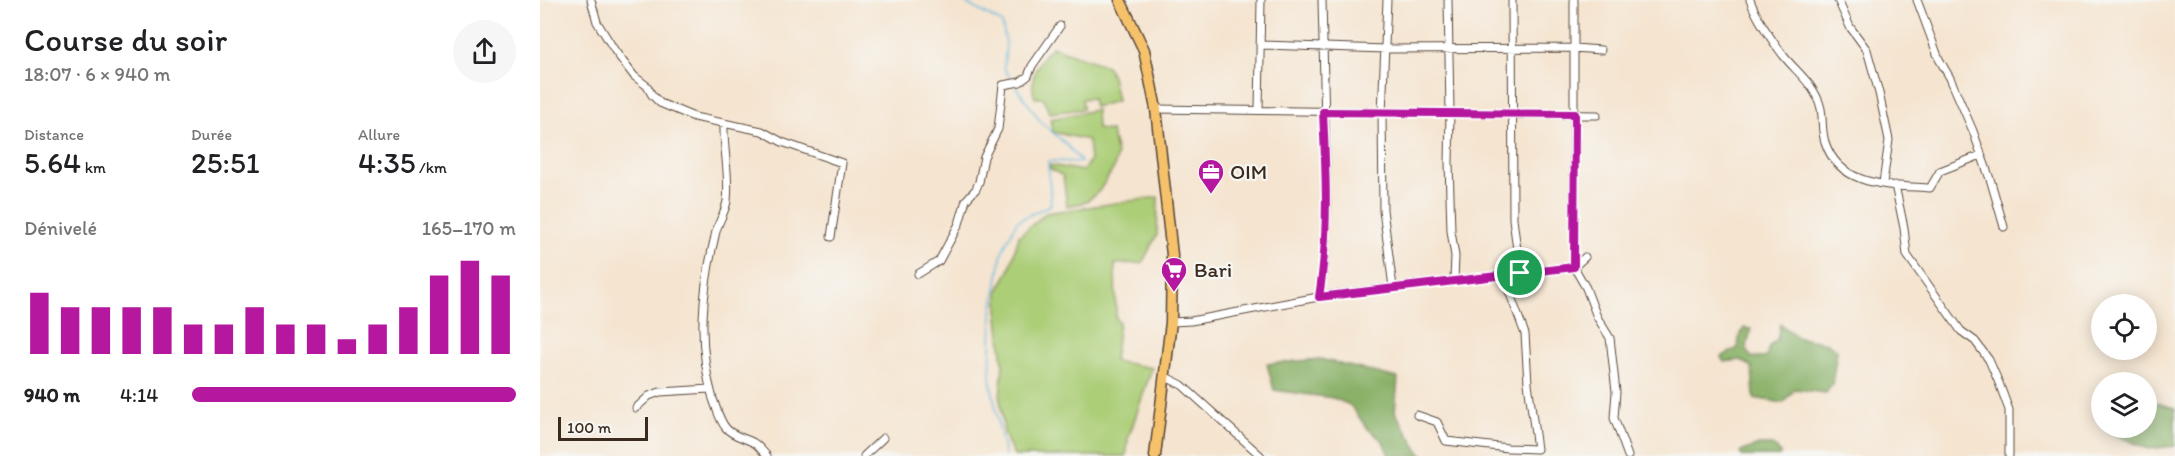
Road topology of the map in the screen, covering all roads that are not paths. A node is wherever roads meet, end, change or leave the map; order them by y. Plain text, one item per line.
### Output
1 (591, 0) edge
2 (1120, 0) edge
3 (1261, 0) edge
4 (1322, 0) edge
5 (1387, 0) edge
6 (1448, 0) edge
7 (1512, 0) edge
8 (1574, 0) edge
9 (1750, 0) edge
10 (1838, 0) edge
11 (1917, 0) edge
12 (1060, 26) dead end
13 (1260, 45) junction
14 (1322, 46) junction
15 (1512, 48) junction
16 (1574, 48) junction
17 (1386, 49) junction
18 (1449, 49) junction
19 (1601, 50) dead end
20 (1156, 109) junction
21 (1259, 110) junction
22 (1323, 112) junction
23 (1450, 112) junction
24 (1382, 113) junction
25 (1511, 113) junction
26 (1575, 114) junction
27 (1597, 115) dead end
28 (724, 123) junction
29 (1981, 155) junction
30 (1883, 183) junction
31 (1895, 186) junction
32 (2004, 227) dead end
33 (831, 237) dead end
34 (1585, 257) dead end
35 (1574, 267) junction
36 (1520, 273) junction
37 (918, 274) dead end
38 (1503, 275) junction
39 (1454, 280) junction
40 (1393, 287) junction
41 (1319, 297) junction
42 (1171, 322) junction
43 (1164, 376) junction
44 (711, 389) junction
45 (636, 408) dead end
46 (1417, 415) dead end
47 (883, 438) dead end
48 (767, 456) edge
49 (864, 456) edge
50 (1155, 456) edge
51 (1261, 456) edge
52 (1628, 456) edge
53 (2008, 456) edge

1 - 28 street
2 - 20 highway
3 - 13 street
4 - 14 street
5 - 17 street
6 - 18 street
7 - 15 street
8 - 16 street
9 - 30 street
10 - 30 street
11 - 29 street
12 - 37 street
13 - 14 street
13 - 21 street
14 - 17 street
14 - 22 street
15 - 16 street
15 - 18 street
15 - 25 street
16 - 19 street
16 - 26 street
17 - 18 street
17 - 24 street
18 - 23 street
20 - 21 street
20 - 42 highway
21 - 22 street
22 - 24 street
22 - 41 street
23 - 24 street
23 - 25 street
23 - 39 street
24 - 40 street
25 - 26 street
25 - 36 street
26 - 27 street
26 - 35 street
28 - 33 street
28 - 44 street
29 - 31 street
29 - 32 street
30 - 31 street
31 - 53 street
34 - 35 street
35 - 36 street
35 - 52 street
36 - 38 street
38 - 39 street
38 - 46 street
39 - 40 street
40 - 41 street
41 - 42 street
42 - 43 highway
43 - 50 highway
43 - 51 street
44 - 45 street
44 - 48 street
47 - 49 street

